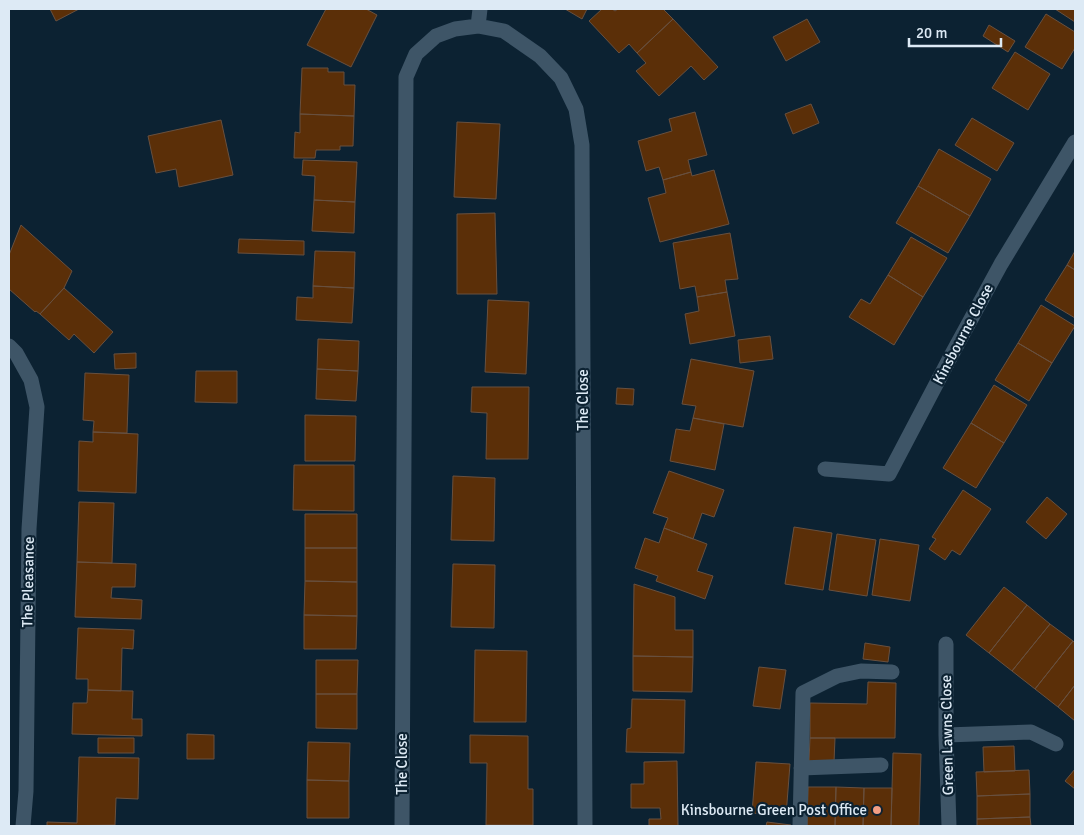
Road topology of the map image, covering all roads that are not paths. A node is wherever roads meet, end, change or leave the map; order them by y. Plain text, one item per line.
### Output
1 (480, 9) edge
2 (478, 26) junction
3 (1075, 142) edge
4 (9, 346) edge
5 (825, 469) dead end
6 (946, 644) dead end
7 (892, 672) dead end
8 (946, 735) junction
9 (1056, 744) dead end
10 (881, 765) dead end
11 (801, 768) junction
12 (23, 826) edge
13 (402, 826) edge
14 (585, 826) edge
15 (800, 826) edge
16 (949, 826) edge

1 - 2 street
2 - 13 street, The Close
2 - 14 street, The Close
3 - 5 street, Kinsbourne Close
4 - 12 street, The Pleasance
6 - 8 street, Green Lawns Close
7 - 11 street
8 - 9 street
8 - 16 street, Green Lawns Close
10 - 11 street
11 - 15 street

